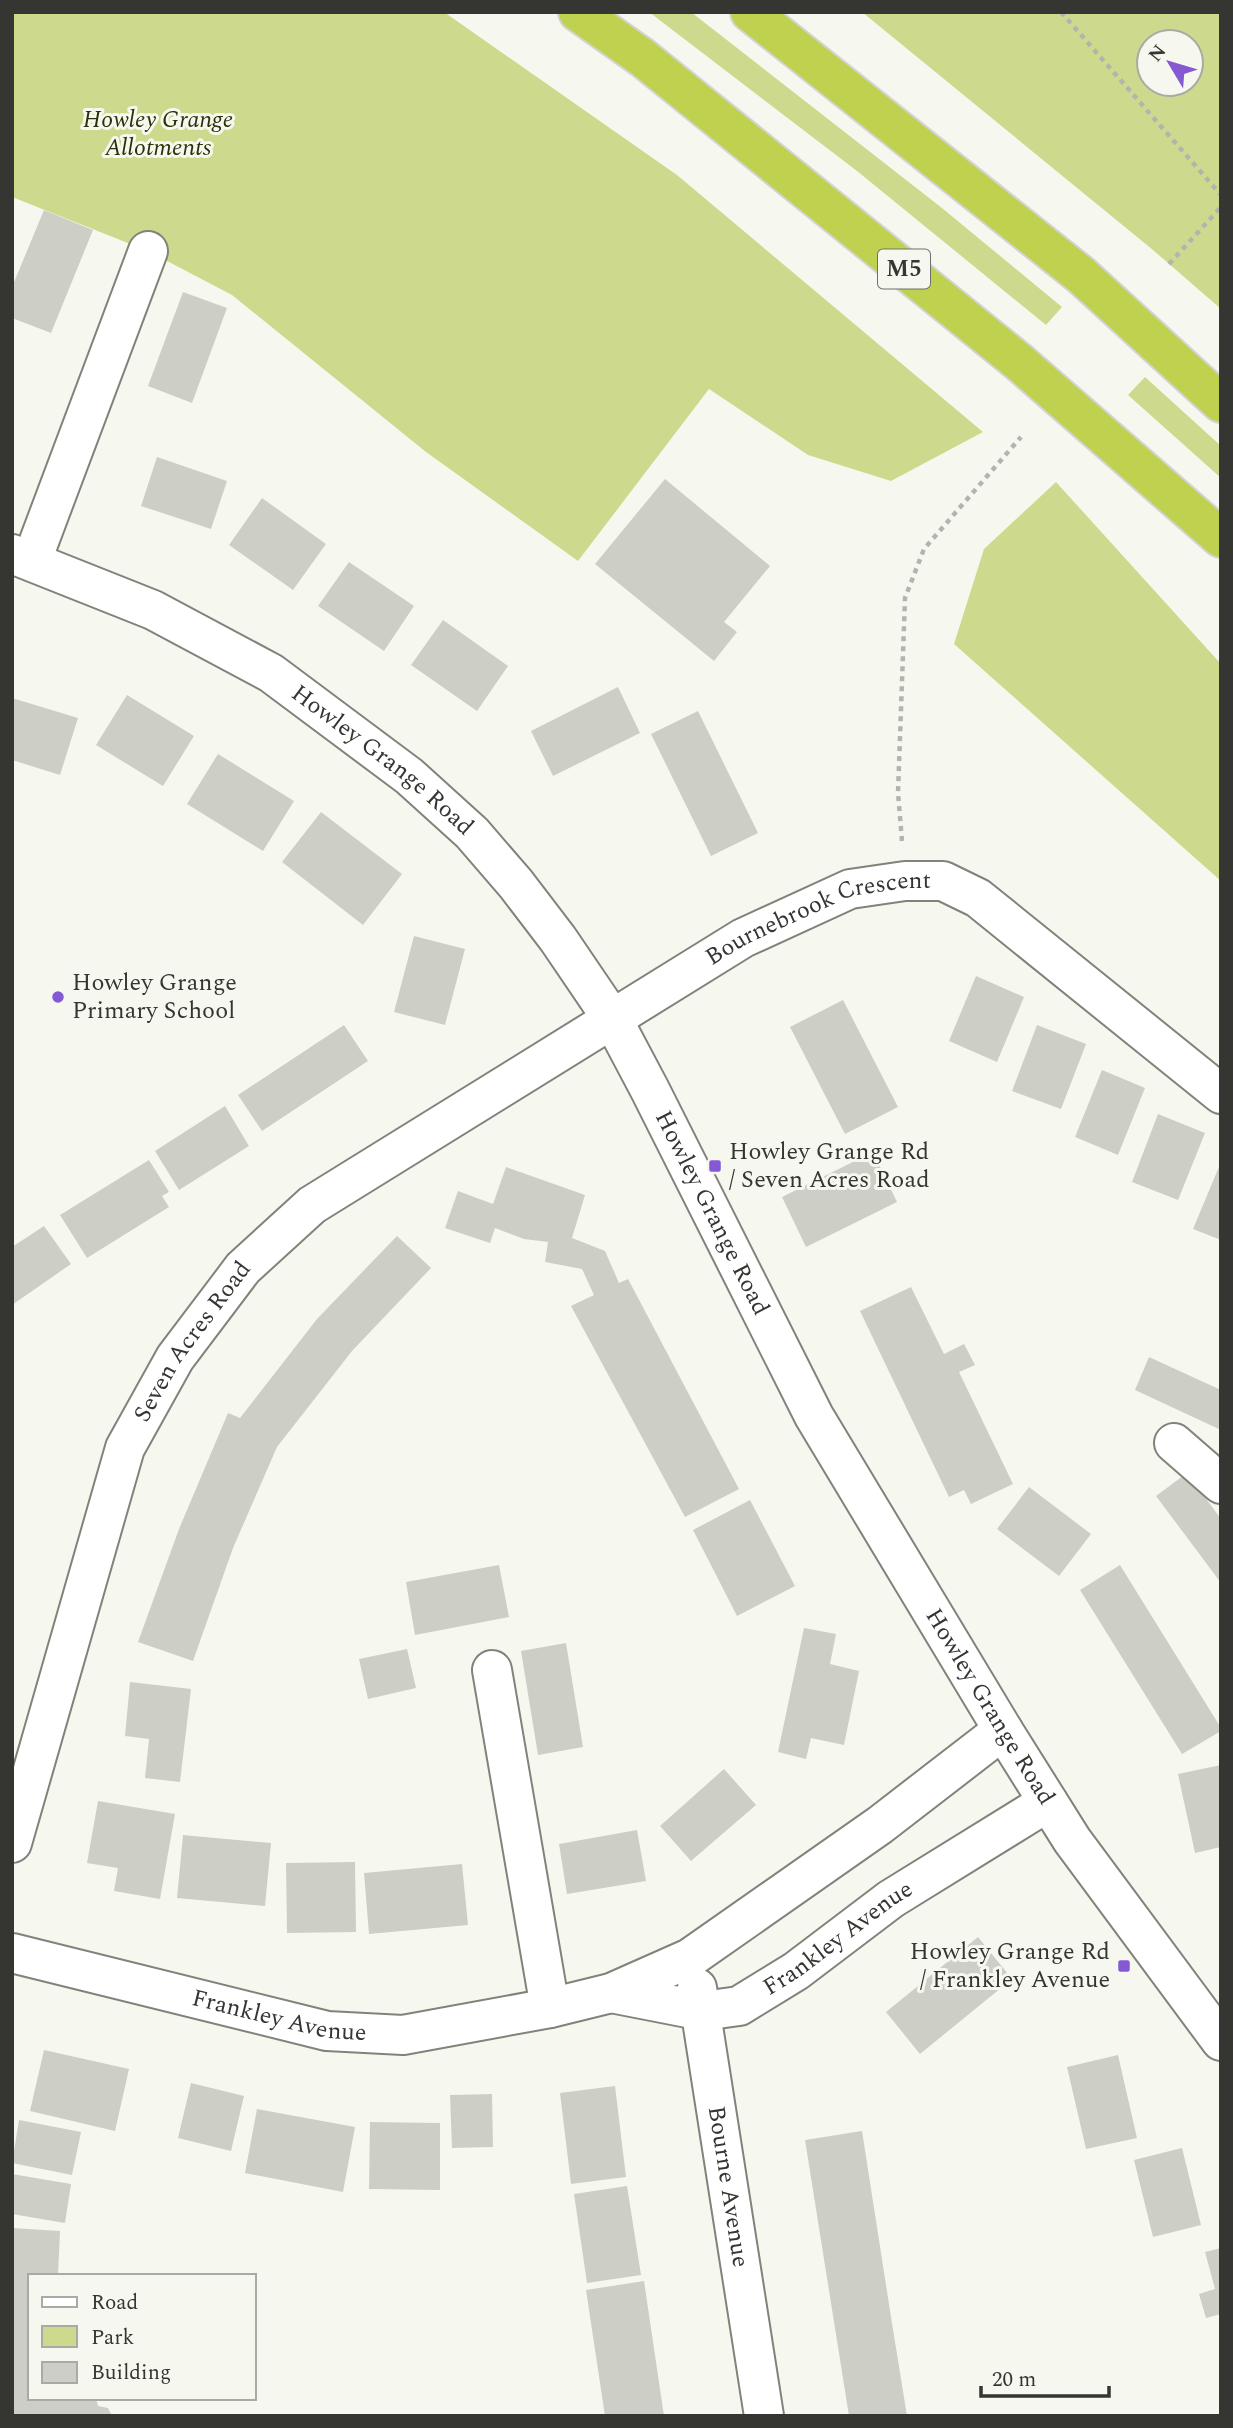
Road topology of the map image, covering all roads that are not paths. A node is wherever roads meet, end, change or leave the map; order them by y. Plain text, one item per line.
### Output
1 (578, 12) edge
2 (750, 12) edge
3 (148, 251) dead end
4 (1221, 403) edge
5 (1221, 538) edge
6 (22, 557) edge
7 (613, 1020) junction
8 (1221, 1094) edge
9 (1174, 1443) dead end
10 (1221, 1484) edge
11 (492, 1670) dead end
12 (1003, 1730) junction
13 (1048, 1802) junction
14 (12, 1843) edge
15 (12, 1953) edge
16 (690, 1958) junction
17 (611, 1993) junction
18 (550, 2008) junction
19 (703, 2011) junction
20 (1221, 2041) edge
21 (764, 2416) edge

1 - 5 highway, M5
2 - 4 highway
3 - 6 street, Howley Grange Road
6 - 7 street, Howley Grange Road
7 - 8 street, Bournebrook Crescent
7 - 12 street, Howley Grange Road
7 - 14 street, Seven Acres Road
9 - 10 street
11 - 18 street
12 - 13 street, Howley Grange Road
12 - 16 street, Frankley Avenue
13 - 19 street, Frankley Avenue
13 - 20 street, Howley Grange Road
15 - 18 street, Frankley Avenue
16 - 17 street, Frankley Avenue
16 - 19 street, Bourne Avenue
17 - 18 street, Frankley Avenue
17 - 19 street, Frankley Avenue
19 - 21 street, Bourne Avenue

